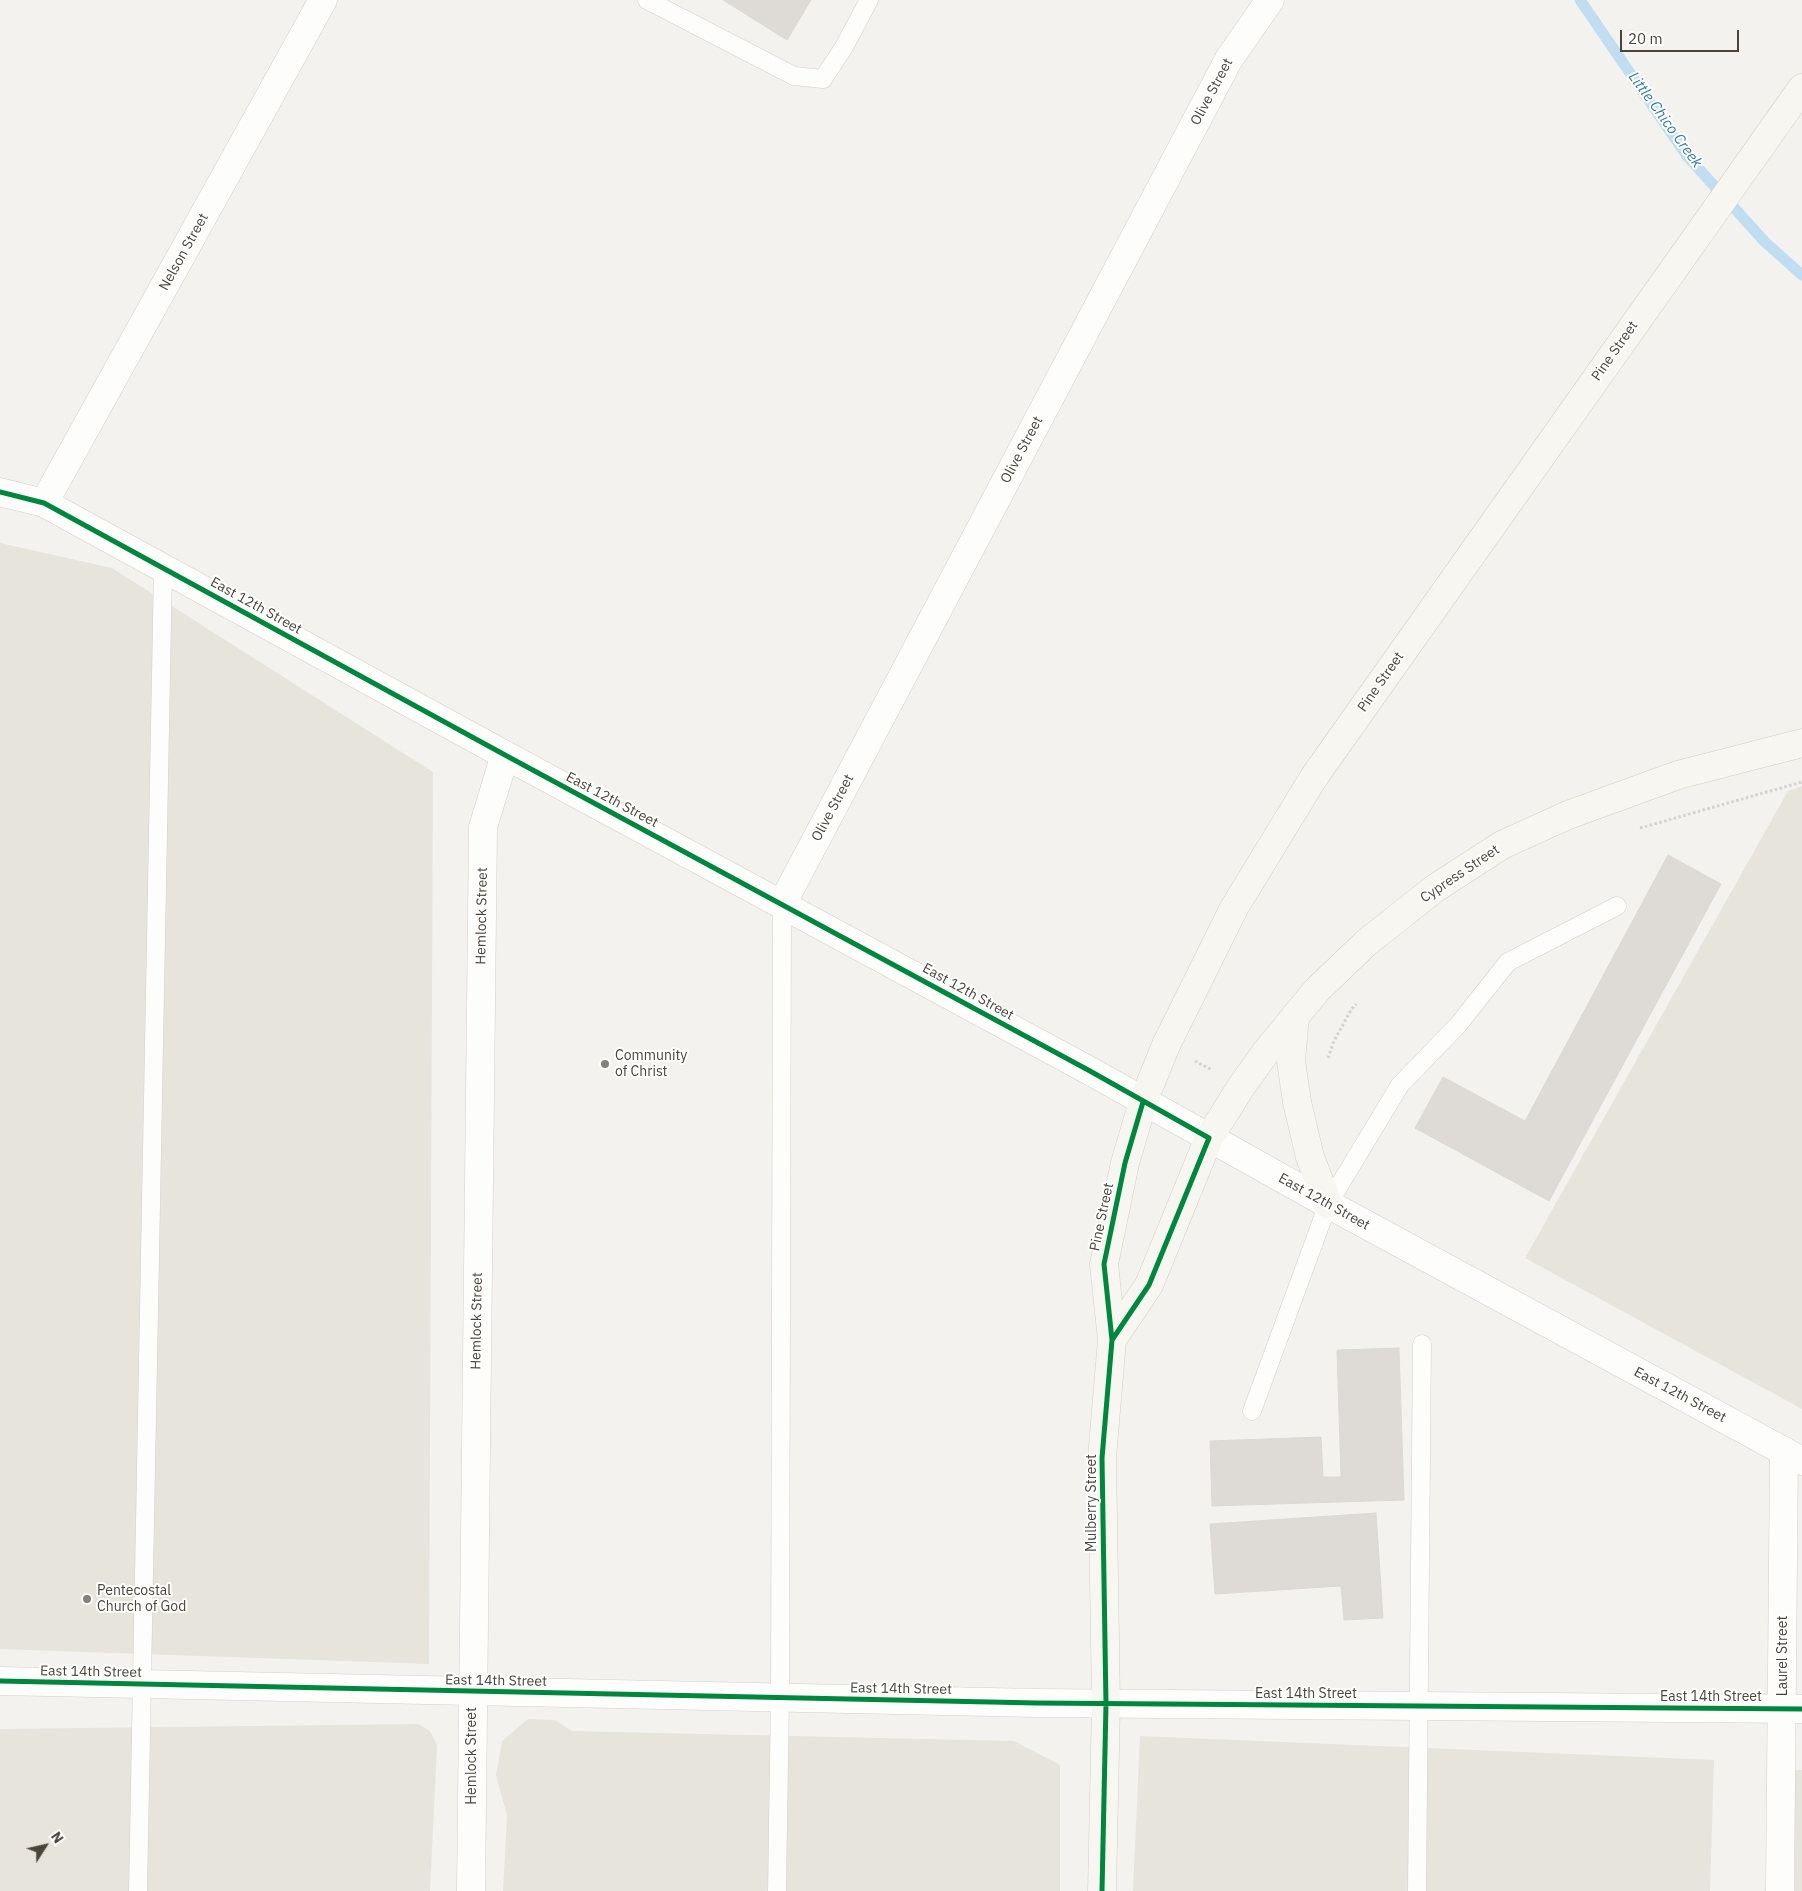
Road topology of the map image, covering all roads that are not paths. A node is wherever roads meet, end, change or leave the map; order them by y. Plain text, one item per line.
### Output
1 (323, 0) edge
2 (647, 0) edge
3 (869, 0) edge
4 (1270, 0) edge
5 (1802, 88) edge
6 (0, 492) edge
7 (44, 503) junction
8 (163, 568) junction
9 (1802, 743) edge
10 (505, 755) junction
11 (782, 904) junction
12 (1617, 906) dead end
13 (1295, 1016) junction
14 (1143, 1102) junction
15 (1209, 1138) junction
16 (1328, 1204) junction
17 (1112, 1340) junction
18 (1422, 1344) dead end
19 (1252, 1411) dead end
20 (1793, 1456) edge
21 (0, 1682) edge
22 (141, 1684) junction
23 (472, 1692) junction
24 (780, 1698) junction
25 (1106, 1704) junction
26 (1419, 1706) junction
27 (1792, 1709) edge
28 (138, 1891) edge
29 (471, 1891) edge
30 (777, 1891) edge
31 (1102, 1891) edge
32 (1417, 1891) edge
33 (1780, 1891) edge

1 - 7 street, Nelson Street
2 - 3 lane
4 - 11 street, Olive Street
5 - 14 street, Pine Street
6 - 7 street, East 12th Street
7 - 8 street, East 12th Street
8 - 10 street, East 12th Street
8 - 22 lane
9 - 13 street, Cypress Street
10 - 11 street, East 12th Street
10 - 23 street, Hemlock Street
11 - 14 street, East 12th Street
11 - 24 lane
12 - 16 lane
13 - 15 street, Cypress Street
13 - 16 street
14 - 15 street, East 12th Street
14 - 17 street, Pine Street
15 - 16 street, East 12th Street
15 - 17 street, Mulberry Street
16 - 19 lane
16 - 20 street, East 12th Street
17 - 25 street, Mulberry Street
18 - 26 lane
20 - 27 street, Laurel Street
21 - 22 street, East 14th Street
22 - 23 street, East 14th Street
22 - 28 lane
23 - 24 street, East 14th Street
23 - 29 street, Hemlock Street
24 - 25 street, East 14th Street
24 - 30 lane
25 - 26 street, East 14th Street
25 - 31 street, Mulberry Street
26 - 27 street, East 14th Street
26 - 32 lane
27 - 33 street, Laurel Street

